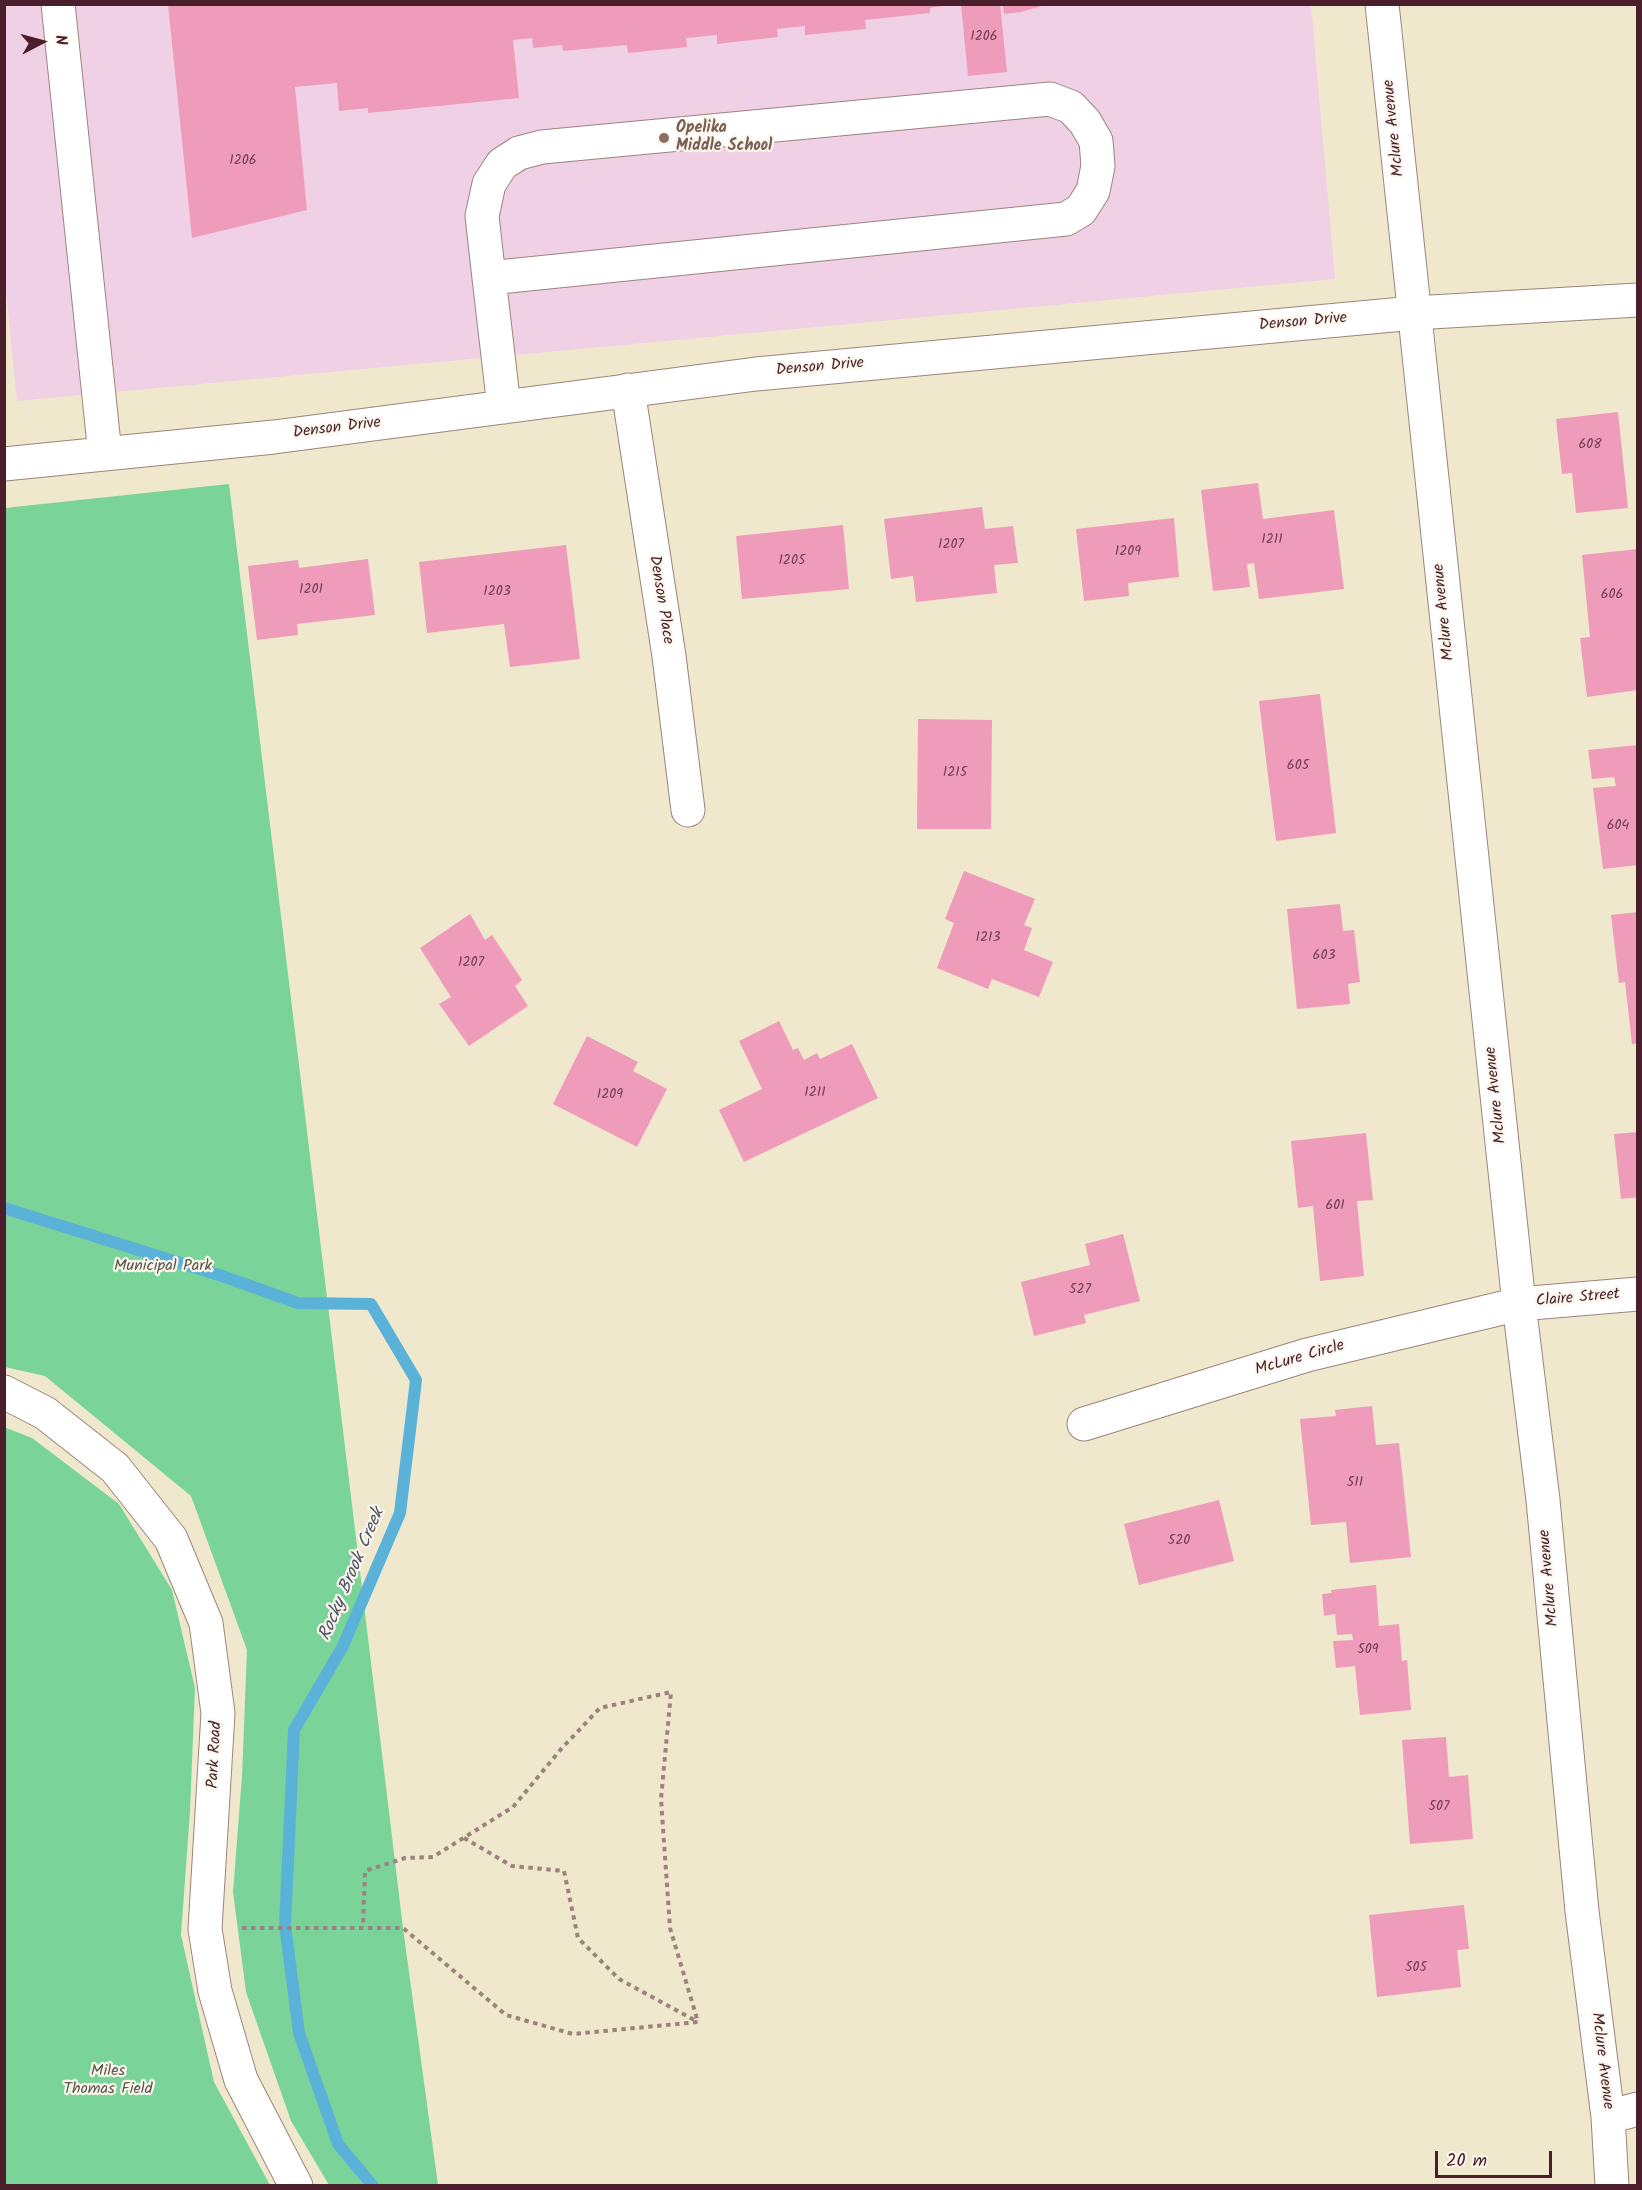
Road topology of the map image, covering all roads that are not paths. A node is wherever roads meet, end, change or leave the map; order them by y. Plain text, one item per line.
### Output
1 (58, 4) edge
2 (1382, 4) edge
3 (489, 278) junction
4 (1638, 300) edge
5 (1414, 313) junction
6 (628, 390) junction
7 (504, 407) junction
8 (105, 454) junction
9 (4, 464) edge
10 (688, 810) dead end
11 (1638, 1294) edge
12 (1519, 1304) junction
13 (4, 1392) edge
14 (1084, 1424) dead end
15 (1623, 2113) edge
16 (296, 2186) edge
17 (1612, 2186) edge

1 - 8 street
2 - 5 street, Mclure Avenue
3 - 3 street
3 - 7 street
4 - 5 street, Denson Drive
5 - 6 street, Denson Drive
5 - 12 street, Mclure Avenue
6 - 7 street, Denson Drive
6 - 10 street, Denson Place
7 - 8 street, Denson Drive
8 - 9 street, Denson Drive
11 - 12 street, Claire Street
12 - 14 street, McLure Circle
12 - 15 street, Mclure Avenue
13 - 16 street, Park Road
15 - 17 street, Mclure Avenue

